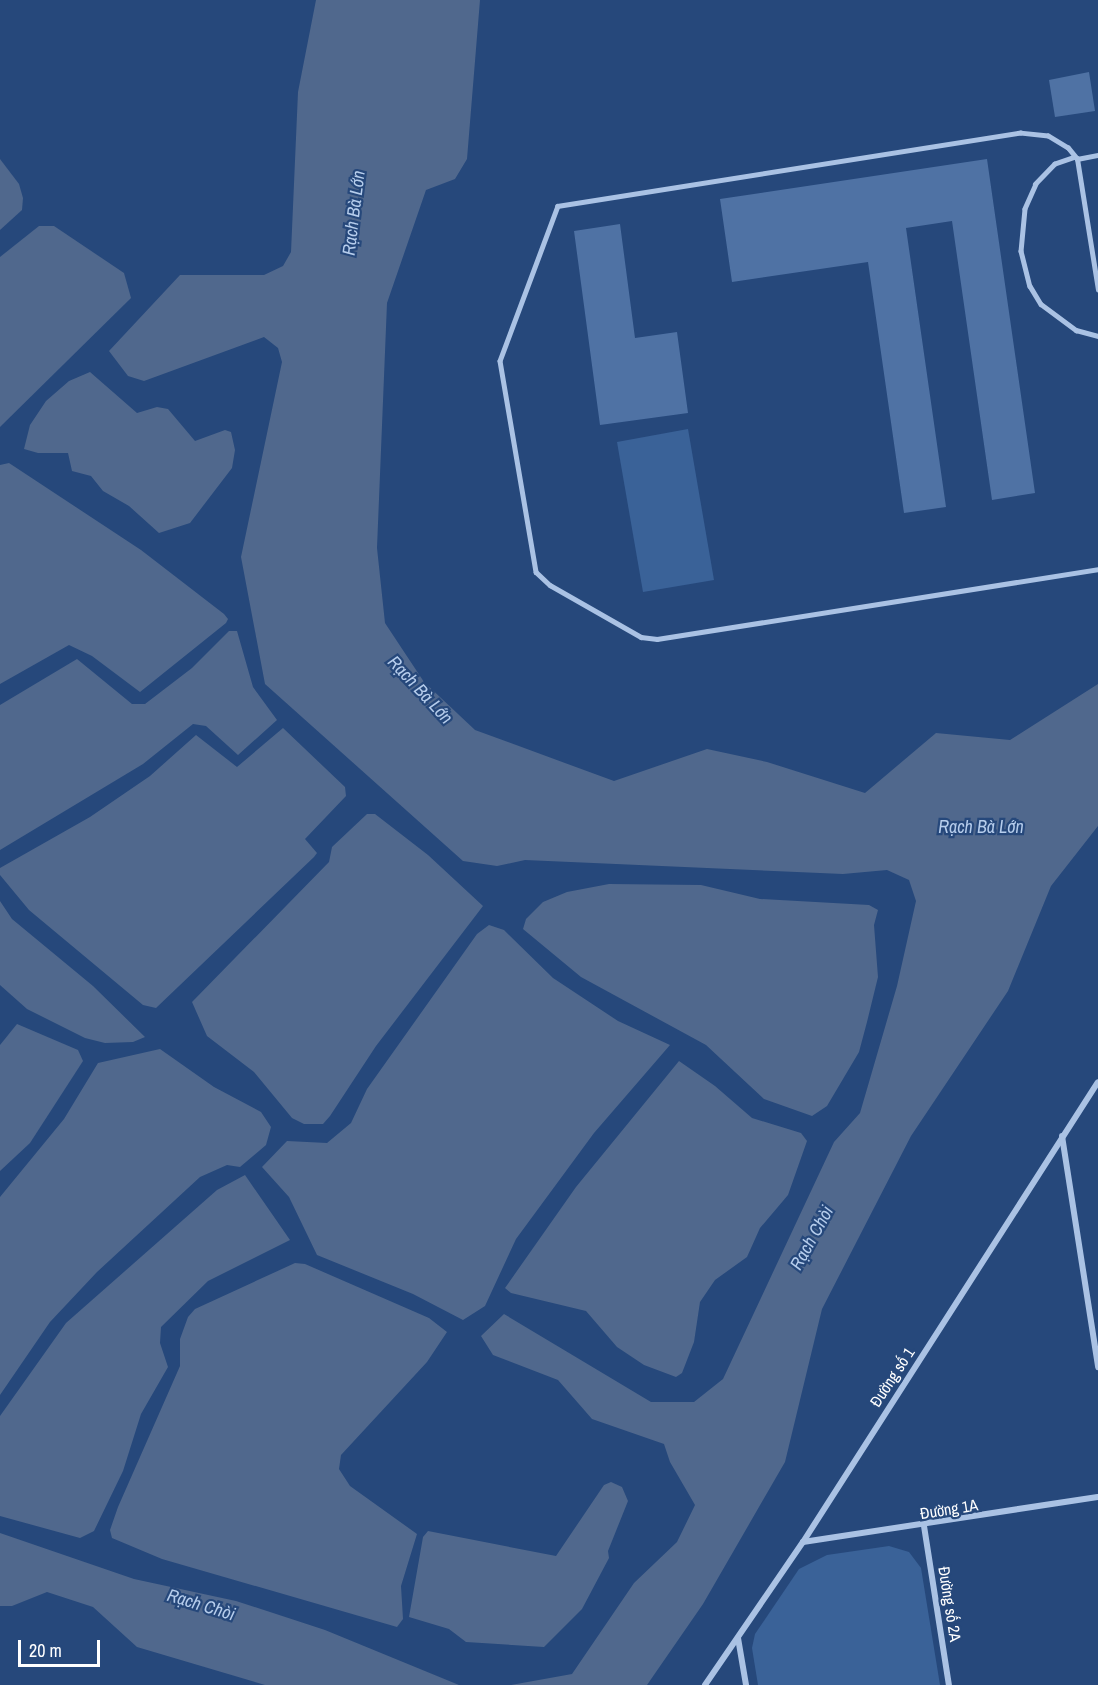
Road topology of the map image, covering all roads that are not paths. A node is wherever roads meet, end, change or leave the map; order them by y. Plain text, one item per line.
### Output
1 (1098, 155) edge
2 (1076, 158) junction
3 (1098, 291) edge
4 (1098, 336) edge
5 (1098, 569) edge
6 (1098, 1082) edge
7 (1062, 1136) junction
8 (1098, 1367) edge
9 (1098, 1497) edge
10 (924, 1526) junction
11 (803, 1542) junction
12 (738, 1638) junction
13 (705, 1685) edge
14 (746, 1685) edge
15 (950, 1685) edge

1 - 2 lane
2 - 3 lane
2 - 4 lane
2 - 5 lane
6 - 7 street, Đường số 1
7 - 8 street
7 - 11 street, Đường số 1
9 - 10 street, Đường 1A
10 - 11 street, Đường 1A
10 - 15 street, Đường số 2A
11 - 12 street, Đường số 1
12 - 13 street, Đường số 1
12 - 14 street

